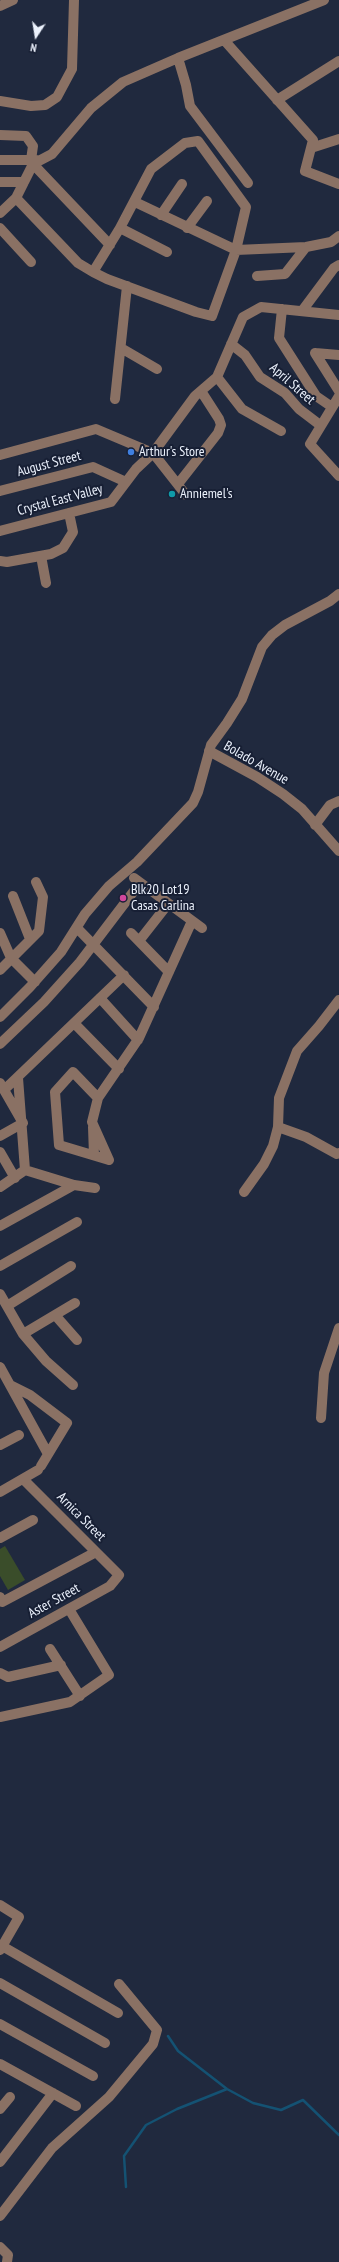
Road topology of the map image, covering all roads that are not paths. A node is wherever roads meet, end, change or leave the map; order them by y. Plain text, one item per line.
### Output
1 (12, 0) edge
2 (74, 0) edge
3 (324, 0) edge
4 (0, 6) edge
5 (224, 40) junction
6 (178, 58) junction
7 (339, 61) edge
8 (277, 100) junction
9 (0, 101) edge
10 (0, 135) edge
11 (339, 139) edge
12 (311, 148) junction
13 (0, 160) edge
14 (34, 161) junction
15 (0, 182) edge
16 (24, 182) junction
17 (248, 183) dead end
18 (182, 184) dead end
19 (339, 184) edge
20 (207, 201) dead end
21 (8, 202) edge
22 (135, 202) junction
23 (0, 213) edge
24 (161, 215) junction
25 (0, 228) edge
26 (120, 228) junction
27 (187, 228) junction
28 (339, 236) edge
29 (110, 245) junction
30 (306, 247) junction
31 (236, 250) junction
32 (167, 252) dead end
33 (31, 262) dead end
34 (339, 265) edge
35 (93, 272) junction
36 (257, 276) dead end
37 (127, 286) junction
38 (282, 309) junction
39 (302, 311) junction
40 (339, 315) edge
41 (231, 344) junction
42 (121, 348) junction
43 (339, 355) edge
44 (157, 369) dead end
45 (218, 377) junction
46 (201, 391) junction
47 (339, 391) edge
48 (339, 396) edge
49 (115, 399) dead end
50 (332, 407) junction
51 (320, 425) junction
52 (281, 431) dead end
53 (153, 453) junction
54 (0, 455) edge
55 (339, 476) edge
56 (126, 482) junction
57 (178, 484) junction
58 (0, 492) edge
59 (186, 495) dead end
60 (69, 513) junction
61 (0, 531) edge
62 (41, 556) junction
63 (0, 561) edge
64 (46, 582) dead end
65 (339, 594) edge
66 (209, 751) junction
67 (339, 801) edge
68 (315, 825) junction
69 (339, 851) edge
70 (36, 882) dead end
71 (13, 896) dead end
72 (168, 904) junction
73 (192, 921) junction
74 (77, 928) junction
75 (202, 928) dead end
76 (0, 933) edge
77 (131, 933) dead end
78 (30, 939) junction
79 (139, 941) junction
80 (94, 944) junction
81 (11, 958) junction
82 (0, 970) edge
83 (169, 972) junction
84 (124, 975) junction
85 (35, 982) junction
86 (100, 998) junction
87 (339, 1000) edge
88 (154, 1007) junction
89 (0, 1017) edge
90 (74, 1023) junction
91 (138, 1040) junction
92 (0, 1044) edge
93 (119, 1069) junction
94 (18, 1078) junction
95 (2, 1086) edge
96 (98, 1098) junction
97 (92, 1122) junction
98 (23, 1123) junction
99 (278, 1127) junction
100 (0, 1136) edge
101 (0, 1152) edge
102 (339, 1153) edge
103 (94, 1155) junction
104 (25, 1170) junction
105 (15, 1178) junction
106 (74, 1185) junction
107 (0, 1187) edge
108 (96, 1188) dead end
109 (244, 1192) dead end
110 (77, 1222) dead end
111 (0, 1226) edge
112 (0, 1266) edge
113 (71, 1266) dead end
114 (0, 1294) edge
115 (75, 1303) dead end
116 (7, 1306) junction
117 (55, 1315) junction
118 (339, 1328) edge
119 (23, 1334) junction
120 (78, 1340) dead end
121 (0, 1367) edge
122 (10, 1385) junction
123 (73, 1385) dead end
124 (321, 1418) dead end
125 (19, 1435) dead end
126 (1, 1444) edge
127 (48, 1454) junction
128 (23, 1479) junction
129 (0, 1492) edge
130 (33, 1520) dead end
131 (0, 1538) edge
132 (96, 1552) junction
133 (119, 1575) joint
134 (1, 1599) edge
135 (69, 1609) junction
136 (0, 1647) edge
137 (50, 1649) dead end
138 (61, 1666) junction
139 (0, 1673) edge
140 (80, 1696) junction
141 (0, 1717) edge
142 (0, 1905) edge
143 (1, 1948) edge
144 (0, 1983) edge
145 (119, 1984) dead end
146 (118, 2013) dead end
147 (0, 2024) edge
148 (105, 2043) dead end
149 (0, 2064) edge
150 (93, 2076) dead end
151 (53, 2094) junction
152 (76, 2106) dead end
153 (0, 2162) edge
154 (0, 2216) edge
155 (0, 2247) edge
156 (7, 2262) edge

1 - 4 street
2 - 9 street
3 - 5 street
5 - 6 street
5 - 8 street
6 - 14 street
6 - 17 street
7 - 8 street
8 - 12 street
10 - 14 street
11 - 12 street
12 - 19 street
13 - 14 street
14 - 16 street
14 - 29 street
15 - 16 street
16 - 21 street
18 - 24 street
20 - 27 street
21 - 23 street
21 - 35 street
22 - 24 street
22 - 26 street
22 - 31 street
24 - 27 street
25 - 33 street
26 - 29 street
26 - 32 street
27 - 31 street
28 - 30 street
29 - 35 street
30 - 31 street
30 - 36 street
31 - 37 street
34 - 39 street
35 - 37 street
37 - 42 street
38 - 39 street, Crystal East Valley
38 - 41 street, Crystal East Valley
38 - 50 street
39 - 40 street, Crystal East Valley
41 - 45 street, Crystal East Valley
41 - 51 street, April Street
42 - 44 street
42 - 49 street
43 - 47 street
45 - 46 street, Crystal East Valley
45 - 52 street
46 - 53 street, Crystal East Valley
46 - 57 street
48 - 50 street
50 - 51 street
51 - 55 street
53 - 54 street
53 - 56 street, Crystal East Valley
53 - 57 street
56 - 58 street, August Street
56 - 60 street, Crystal East Valley
57 - 59 street
60 - 61 street, Crystal East Valley
60 - 62 street
62 - 63 street
62 - 64 street
65 - 66 street
66 - 68 street, Bolado Avenue
66 - 74 street
67 - 68 street
68 - 69 street, Bolado Avenue
70 - 78 street
71 - 78 street
72 - 73 street
72 - 79 street
72 - 80 street
73 - 75 street
73 - 83 street
74 - 80 street
74 - 85 street
76 - 81 street
77 - 79 street
78 - 81 street
79 - 83 street
80 - 84 street
80 - 92 street
81 - 82 street
81 - 85 street
83 - 88 street
84 - 86 street
84 - 88 street
85 - 89 street
86 - 90 street
86 - 91 street
87 - 99 street
88 - 91 street
90 - 93 street
90 - 94 street
91 - 93 street
93 - 96 street
94 - 95 street
94 - 98 street
95 - 98 street
96 - 97 street
96 - 103 street
97 - 103 street
97 - 103 street
98 - 100 street
98 - 104 street
99 - 102 street
99 - 109 street
101 - 105 street
104 - 105 street
104 - 106 street
105 - 107 street
106 - 108 street
106 - 111 street
110 - 112 street
113 - 116 street
114 - 116 street
115 - 117 street
116 - 119 street
117 - 119 street
117 - 120 street
118 - 124 street
119 - 123 street
121 - 122 street
122 - 127 street
122 - 127 street
125 - 126 street
127 - 128 street
128 - 129 street
128 - 132 street, Arnica Street
130 - 131 street
132 - 133 street, Arnica Street
132 - 134 street
133 - 135 street, Aster Street
135 - 136 street, Aster Street
135 - 140 street
137 - 138 street
138 - 139 street
138 - 140 street
140 - 141 street
142 - 143 street
143 - 146 street
144 - 148 street
145 - 154 street
147 - 150 street
149 - 151 street
151 - 152 street
151 - 153 street
155 - 156 street

